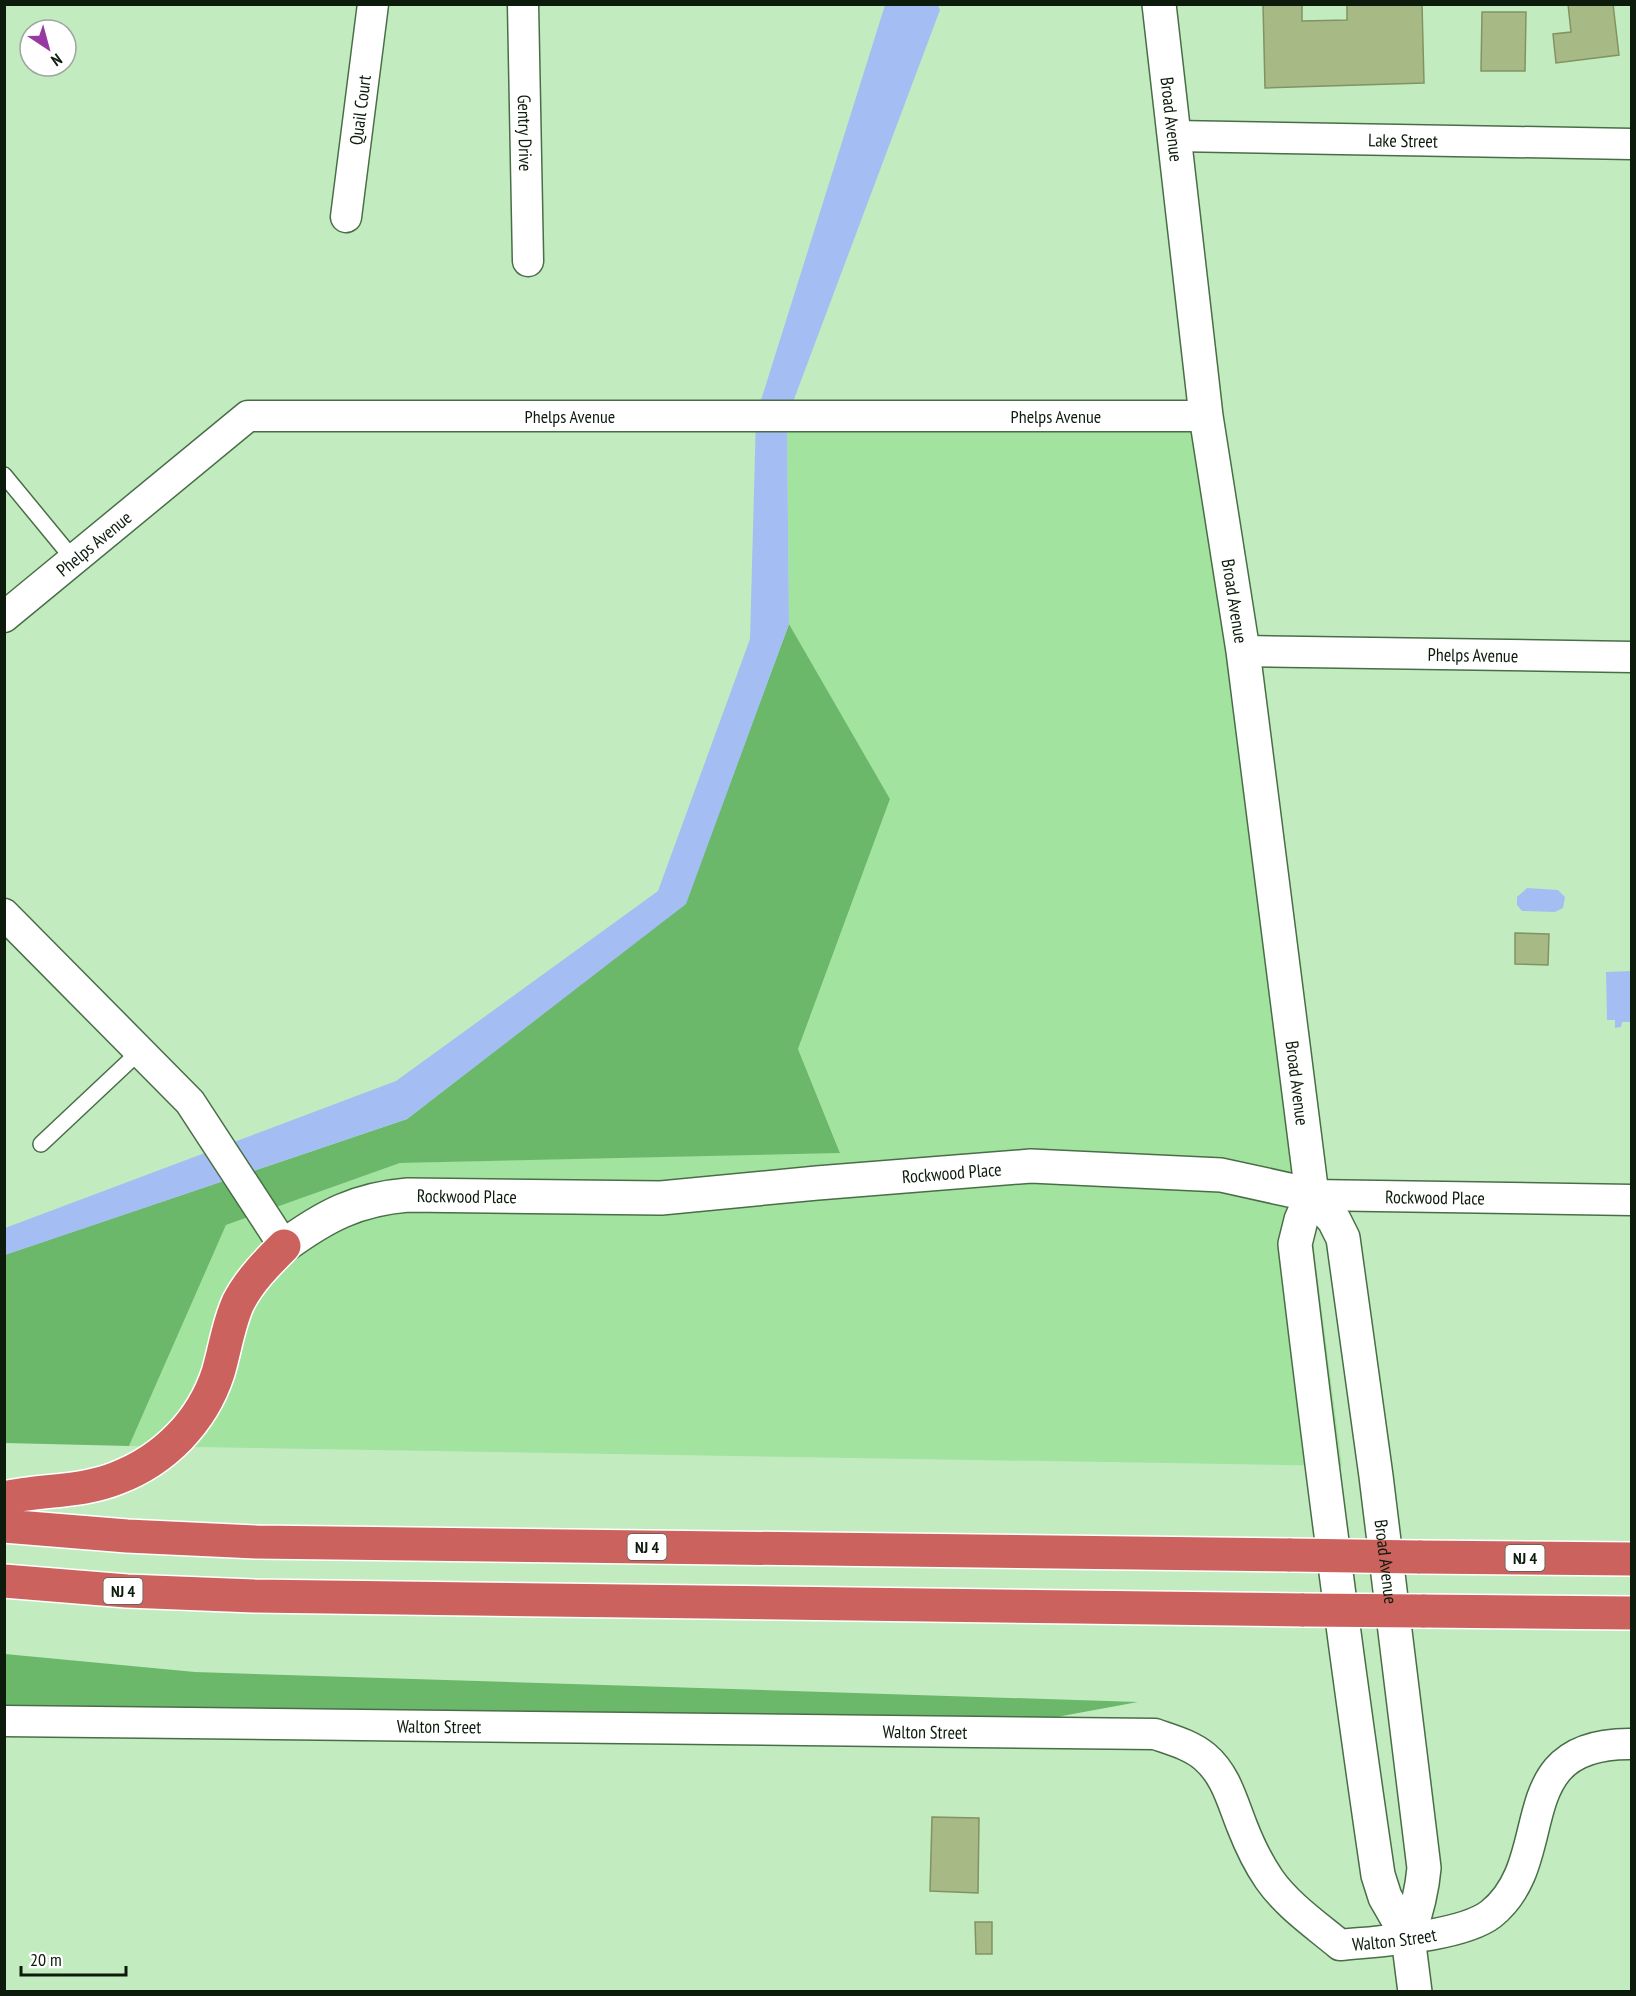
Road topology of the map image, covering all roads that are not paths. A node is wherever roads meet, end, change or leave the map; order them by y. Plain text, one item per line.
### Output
1 (373, 4) edge
2 (523, 4) edge
3 (1159, 4) edge
4 (1175, 136) junction
5 (1632, 144) edge
6 (346, 217) dead end
7 (528, 261) dead end
8 (1206, 416) junction
9 (4, 476) edge
10 (74, 560) junction
11 (4, 617) edge
12 (1243, 651) junction
13 (1632, 657) edge
14 (4, 914) edge
15 (140, 1051) junction
16 (41, 1144) dead end
17 (1312, 1196) junction
18 (1632, 1200) edge
19 (284, 1246) junction
20 (4, 1498) edge
21 (4, 1526) edge
22 (1632, 1559) edge
23 (4, 1581) edge
24 (1632, 1613) edge
25 (4, 1721) edge
26 (1632, 1743) edge
27 (1408, 1937) junction
28 (1414, 1992) edge

1 - 6 street, Quail Court
2 - 7 street, Gentry Drive
3 - 4 street, Broad Avenue
4 - 5 street, Lake Street
4 - 8 street, Broad Avenue
8 - 10 street, Phelps Avenue
8 - 12 street, Broad Avenue
9 - 10 lane
10 - 11 street, Phelps Avenue
12 - 13 street, Phelps Avenue
12 - 17 street, Broad Avenue
14 - 15 street
15 - 16 lane
15 - 19 street
17 - 18 street, Rockwood Place
17 - 19 street, Rockwood Place
17 - 27 street, Broad Avenue
17 - 27 street, Broad Avenue
19 - 20 highway
21 - 22 highway, NJ 4, bridge
23 - 24 highway, NJ 4, bridge
25 - 27 street, Walton Street
26 - 27 street, Walton Street
27 - 28 street, Broad Avenue

